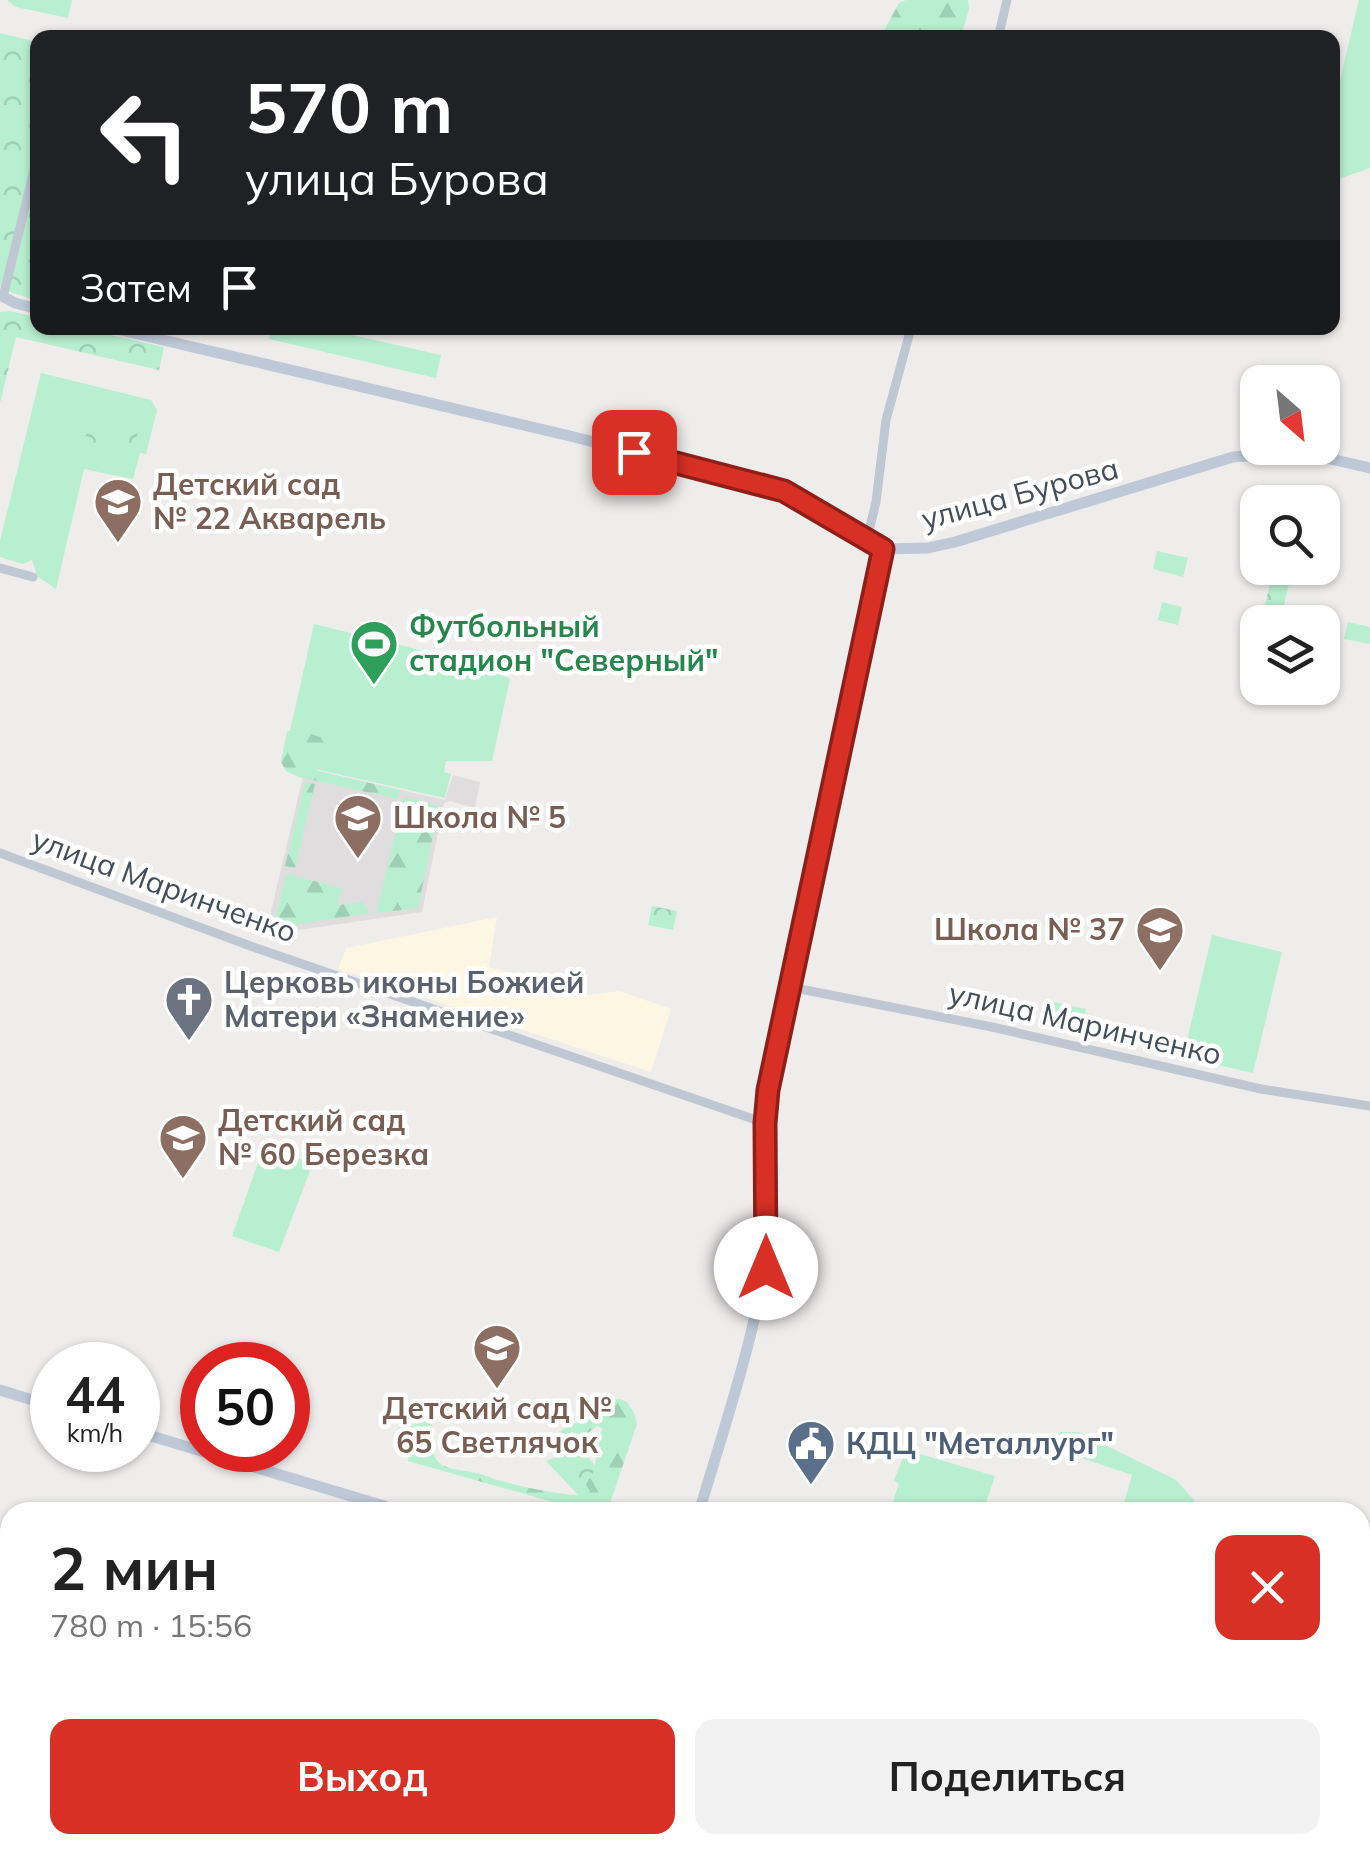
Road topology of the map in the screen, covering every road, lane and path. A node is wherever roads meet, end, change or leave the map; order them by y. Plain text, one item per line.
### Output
1 (1007, 0) edge
2 (1000, 30) edge
3 (30, 188) edge
4 (4, 300) edge
5 (30, 306) edge
6 (142, 335) edge
7 (909, 335) edge
8 (1370, 468) edge
9 (867, 539) junction
10 (883, 549) junction
11 (0, 568) edge
12 (33, 576) dead end
13 (0, 852) edge
14 (790, 987) junction
15 (1370, 1106) edge
16 (765, 1123) junction
17 (0, 1390) edge
18 (30, 1399) edge
19 (160, 1439) edge
20 (371, 1502) edge
21 (702, 1502) edge

1 - 2 street
3 - 4 street
4 - 5 main road
6 - 9 main road
7 - 9 street
8 - 10 main road, улица Бурова
9 - 10 main road
10 - 14 main road
11 - 12 street
13 - 16 street, улица Маринченко
14 - 15 street, улица Маринченко
14 - 16 main road
16 - 21 main road
17 - 18 main road
19 - 20 main road

